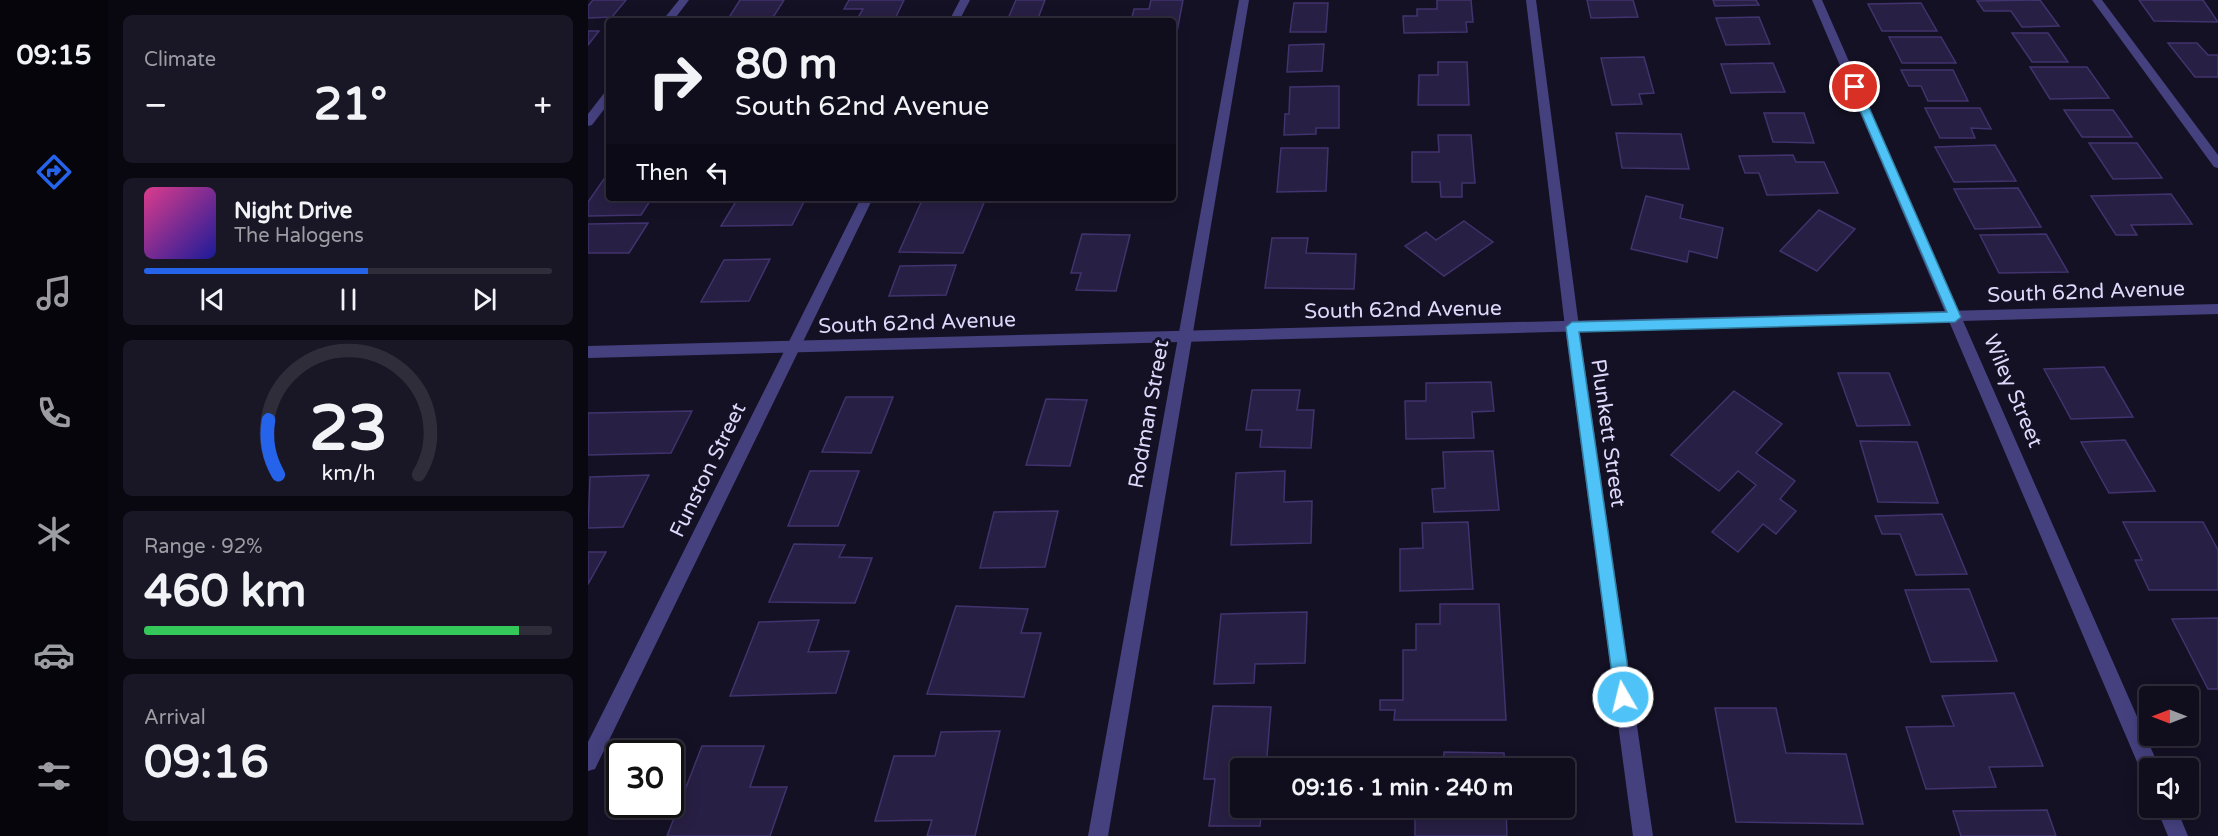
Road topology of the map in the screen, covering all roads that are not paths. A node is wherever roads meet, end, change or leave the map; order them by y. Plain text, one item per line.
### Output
1 (684, 0) edge
2 (965, 0) edge
3 (1244, 0) edge
4 (1531, 0) edge
5 (1817, 0) edge
6 (2097, 0) edge
7 (669, 18) edge
8 (956, 18) edge
9 (606, 99) edge
10 (588, 122) edge
11 (2218, 164) edge
12 (866, 201) edge
13 (2218, 309) edge
14 (1955, 317) junction
15 (1572, 327) junction
16 (1184, 336) junction
17 (792, 348) junction
18 (588, 352) edge
19 (2145, 758) edge
20 (588, 762) edge
21 (2171, 818) edge
22 (1098, 836) edge
23 (1643, 836) edge
24 (2178, 836) edge

1 - 7 street
2 - 8 street
3 - 16 street, Rodman Street
4 - 15 street, Plunkett Street
5 - 14 street, Wiley Street
6 - 11 street
9 - 10 street
12 - 17 street, Funston Street
13 - 14 street, South 62nd Avenue
14 - 15 street, South 62nd Avenue
14 - 19 street, Wiley Street
15 - 16 street, South 62nd Avenue
15 - 23 street, Plunkett Street
16 - 17 street, South 62nd Avenue
16 - 22 street, Rodman Street
17 - 18 street, South 62nd Avenue
17 - 20 street, Funston Street
21 - 24 street

